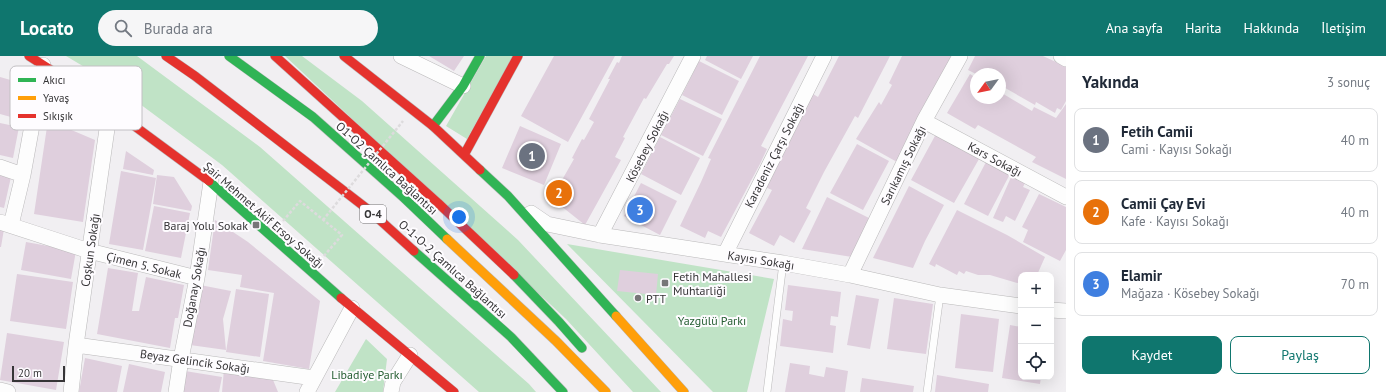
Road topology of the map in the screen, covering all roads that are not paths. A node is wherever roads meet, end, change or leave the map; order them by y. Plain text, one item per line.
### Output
1 (29, 56) edge
2 (166, 56) edge
3 (229, 56) edge
4 (275, 56) edge
5 (344, 56) edge
6 (401, 56) edge
7 (480, 56) edge
8 (518, 56) edge
9 (693, 56) edge
10 (824, 56) edge
11 (960, 56) edge
12 (1060, 56) edge
13 (1066, 59) edge
14 (43, 65) edge
15 (463, 86) junction
16 (924, 121) junction
17 (433, 126) junction
18 (31, 130) edge
19 (107, 130) edge
20 (140, 130) edge
21 (464, 155) junction
22 (0, 167) edge
23 (23, 175) junction
24 (211, 182) junction
25 (508, 196) junction
26 (1066, 197) edge
27 (5, 224) edge
28 (600, 235) junction
29 (89, 251) junction
30 (724, 254) junction
31 (783, 263) junction
32 (850, 275) junction
33 (197, 278) junction
34 (940, 295) junction
35 (1018, 306) edge
36 (352, 308) junction
37 (1054, 310) edge
38 (1066, 312) edge
39 (76, 345) junction
40 (410, 355) junction
41 (588, 356) dead end
42 (181, 359) junction
43 (314, 378) junction
44 (0, 390) edge
45 (8, 392) edge
46 (71, 392) edge
47 (176, 392) edge
48 (307, 392) edge
49 (392, 392) edge
50 (454, 392) edge
51 (563, 392) edge
52 (606, 392) edge
53 (684, 392) edge
54 (767, 392) edge
55 (927, 392) edge

1 - 14 main road, Şair Mehmet Akif Ersoy Sokağı
2 - 51 main road, O-1-O-2 Çamlıca Bağlantısı / O-4
3 - 52 main road, O1-O2 Çamlıca Bağlantısı / O-4
4 - 41 main road
5 - 17 main road
6 - 15 street
7 - 15 main road
8 - 21 main road
9 - 28 street, Kösebey Sokağı
10 - 30 street, Karadeniz Çarşı Sokağı
11 - 16 street, Sarıkamış Sokağı
12 - 13 street
15 - 17 main road
16 - 26 street, Kars Sokağı
16 - 32 street, Sarıkamış Sokağı
17 - 21 main road
18 - 23 street
19 - 29 street, Coşkun Sokağı
20 - 24 main road, Şair Mehmet Akif Ersoy Sokağı
21 - 25 main road
22 - 23 street
23 - 27 street
24 - 33 street, Doğanay Sokağı
24 - 36 main road, Şair Mehmet Akif Ersoy Sokağı
25 - 28 street, Kayısı Sokağı
25 - 53 main road
27 - 29 street, Çimen 5. Sokak
28 - 30 street, Kayısı Sokağı
29 - 33 street, Çimen 5. Sokak
29 - 39 street, Coşkun Sokağı
30 - 31 street, Kayısı Sokağı
31 - 32 street, Kayısı Sokağı
31 - 54 lane
32 - 34 street, Kayısı Sokağı
33 - 42 street, Doğanay Sokağı
34 - 35 street, Kayısı Sokağı
34 - 55 lane
36 - 40 main road, Şair Mehmet Akif Ersoy Sokağı
36 - 43 street
37 - 38 street
39 - 42 street, Beyaz Gelincik Sokağı
39 - 46 street, Coşkun Sokağı
40 - 49 street
40 - 50 main road, Şair Mehmet Akif Ersoy Sokağı
42 - 43 street, Beyaz Gelincik Sokağı
42 - 47 street, Doğanay Sokağı
43 - 48 street
44 - 45 street

